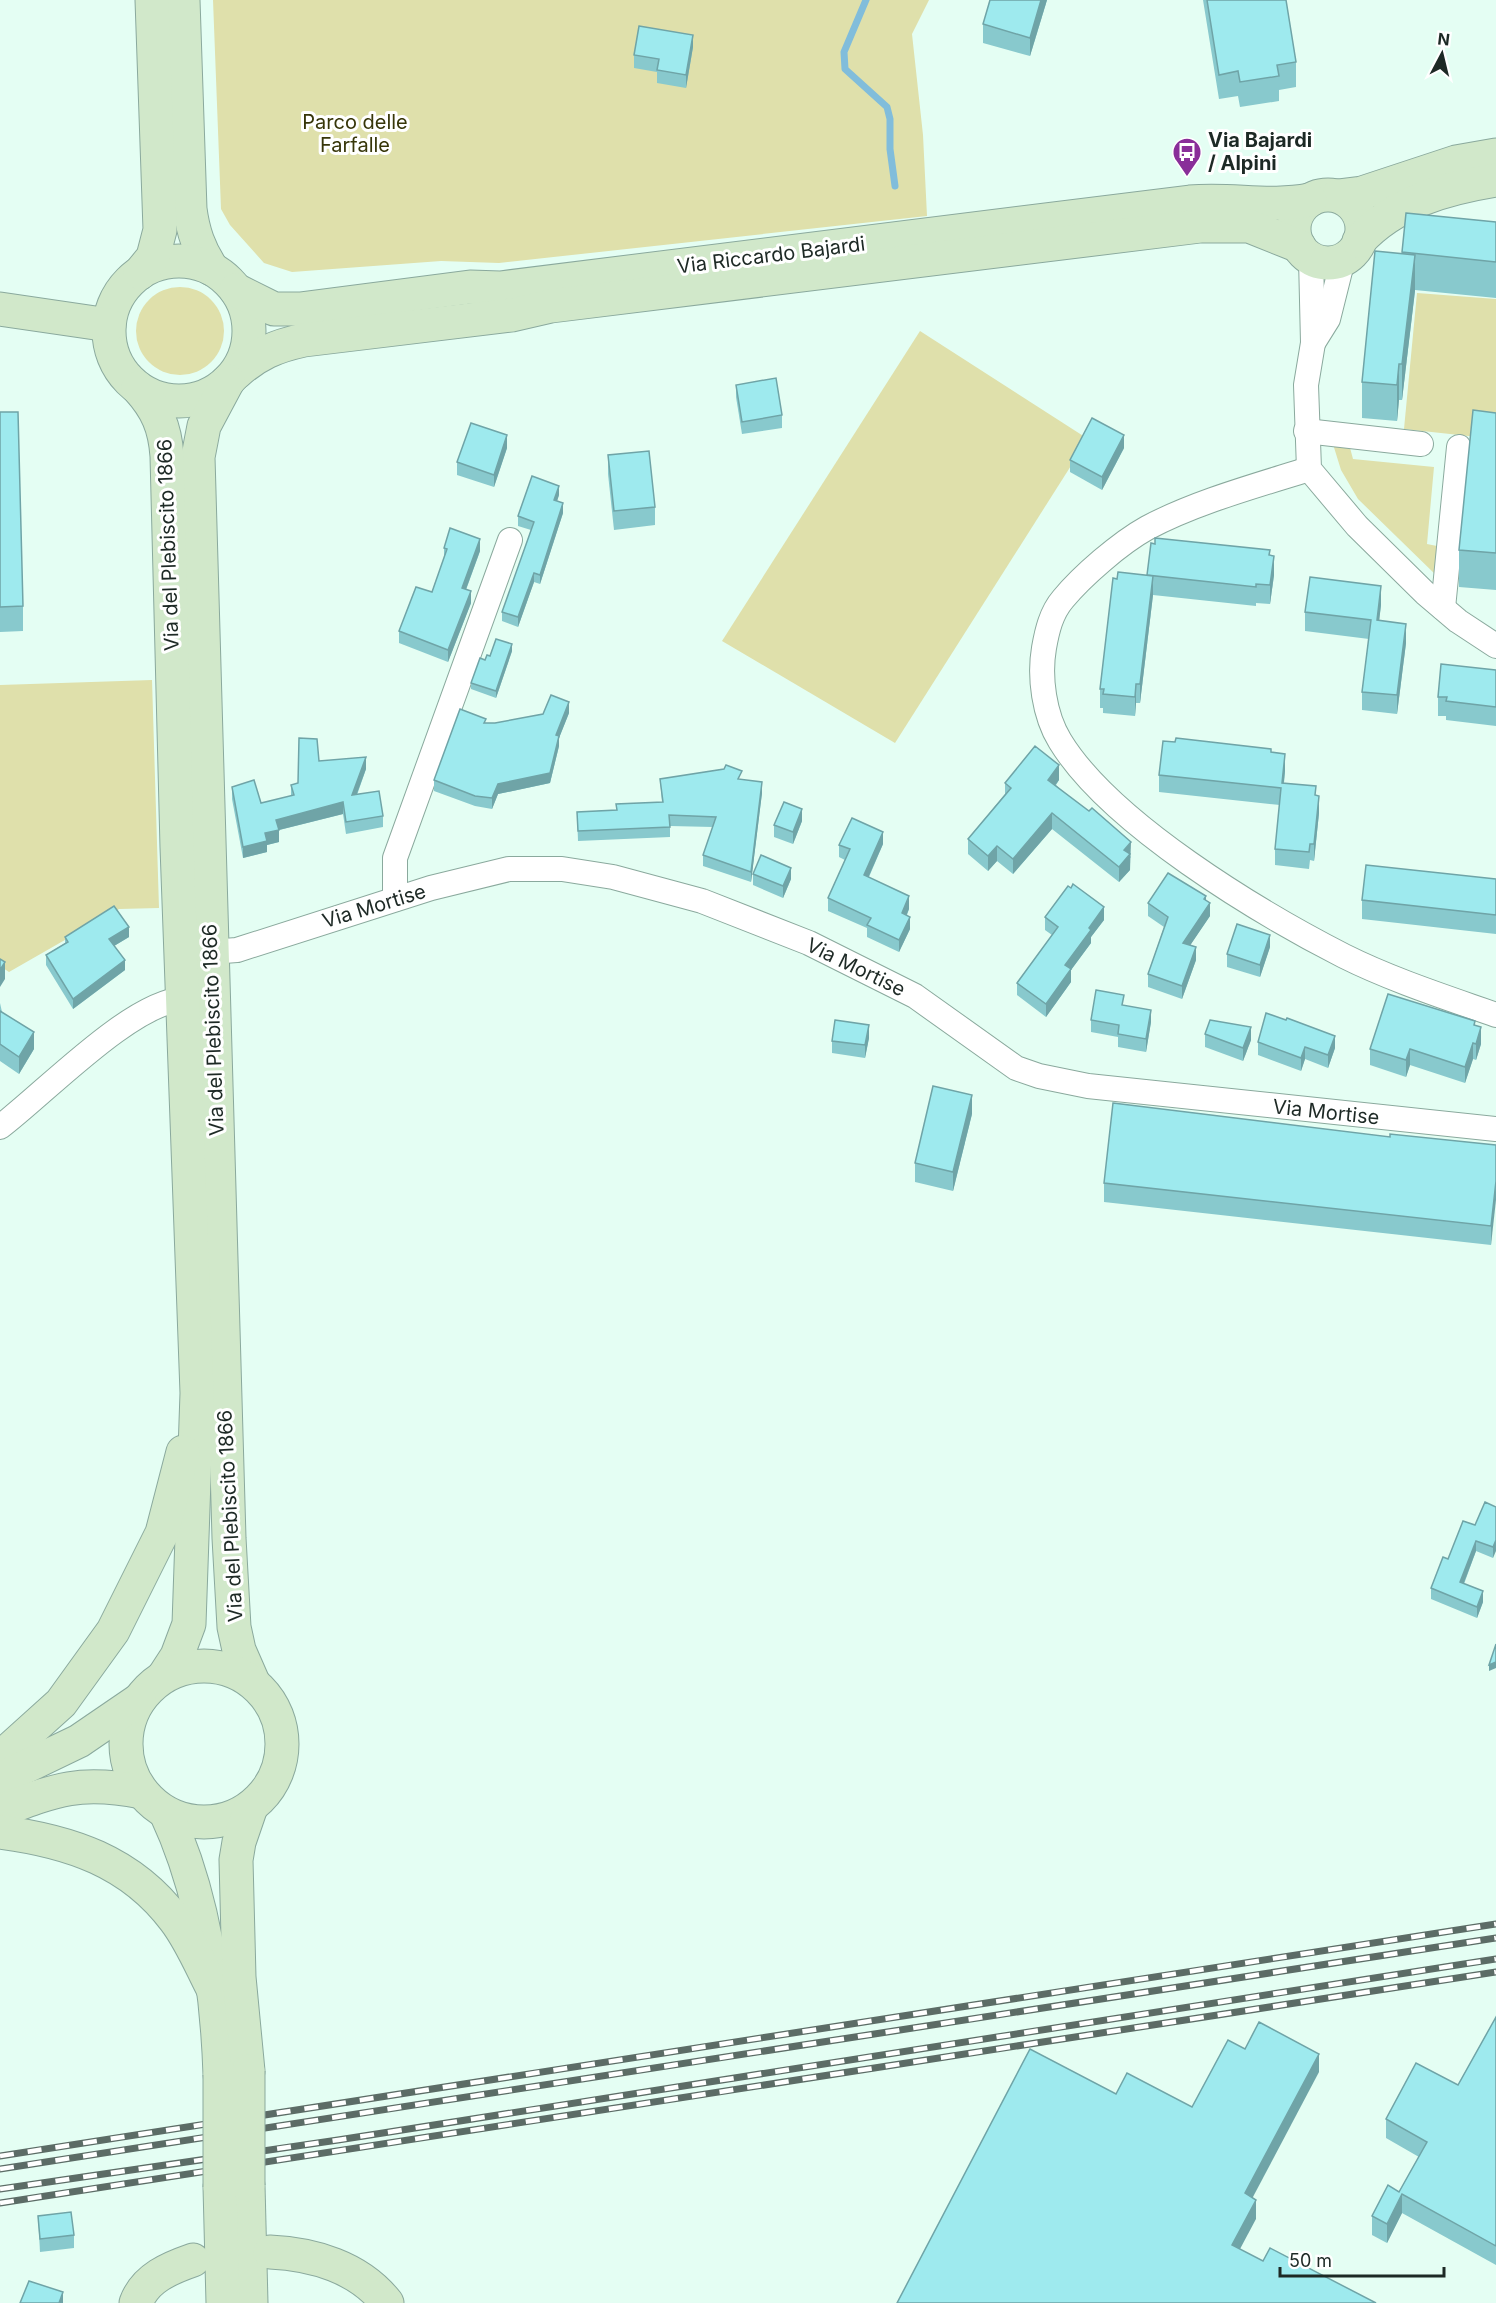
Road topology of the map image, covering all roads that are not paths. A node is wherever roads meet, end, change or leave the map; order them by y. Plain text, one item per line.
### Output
1 (152, 0) edge
2 (183, 0) edge
3 (1496, 155) edge
4 (1496, 180) edge
5 (1324, 198) junction
6 (1351, 250) junction
7 (1305, 252) junction
8 (212, 269) junction
9 (140, 273) junction
10 (236, 290) junction
11 (0, 309) edge
12 (109, 325) junction
13 (1313, 343) junction
14 (232, 377) junction
15 (138, 388) junction
16 (1306, 431) junction
17 (1421, 444) dead end
18 (1459, 447) dead end
19 (1309, 469) junction
20 (510, 540) dead end
21 (1443, 608) junction
22 (1496, 646) edge
23 (395, 899) junction
24 (210, 952) junction
25 (183, 999) junction
26 (1496, 1015) edge
27 (0, 1127) edge
28 (1496, 1129) edge
29 (197, 1393) junction
30 (164, 1676) junction
31 (253, 1682) junction
32 (139, 1700) junction
33 (0, 1758) edge
34 (0, 1779) edge
35 (142, 1792) junction
36 (251, 1807) junction
37 (0, 1811) edge
38 (166, 1813) junction
39 (0, 1832) edge
40 (213, 1989) junction
41 (234, 2073) junction
42 (234, 2186) junction
43 (270, 2252) dead end
44 (193, 2260) dead end
45 (136, 2303) edge
46 (223, 2303) edge
47 (251, 2303) edge
48 (387, 2303) edge

1 - 9 main road
2 - 8 main road
3 - 5 main road, Via Riccardo Bajardi
4 - 6 main road
5 - 6 main road
5 - 7 main road
5 - 10 main road, Via Riccardo Bajardi
6 - 7 main road, Via Riccardo Bajardi
6 - 13 street
7 - 13 street
7 - 14 main road, Via Riccardo Bajardi
8 - 9 main road
8 - 10 main road
9 - 12 main road
10 - 14 main road
11 - 12 main road
12 - 15 main road
13 - 16 street
14 - 15 main road
14 - 24 main road, Via del Plebiscito 1866
15 - 25 main road, Via del Plebiscito 1866
16 - 17 street
16 - 19 street
18 - 21 street
19 - 21 street
19 - 26 street
20 - 23 street
21 - 22 street
23 - 24 street, Via Mortise
23 - 28 street, Via Mortise
24 - 31 main road, Via del Plebiscito 1866
25 - 27 street
25 - 29 main road, Via del Plebiscito 1866
29 - 30 main road, Via del Plebiscito 1866
29 - 33 main road
30 - 31 main road
30 - 32 main road
31 - 36 main road
32 - 34 main road
32 - 35 main road
35 - 37 main road
35 - 38 main road
36 - 38 main road
36 - 41 main road
38 - 40 main road
39 - 40 main road
40 - 41 main road
41 - 42 main road, bridge
42 - 46 main road
42 - 47 main road
43 - 48 main road
44 - 45 main road

